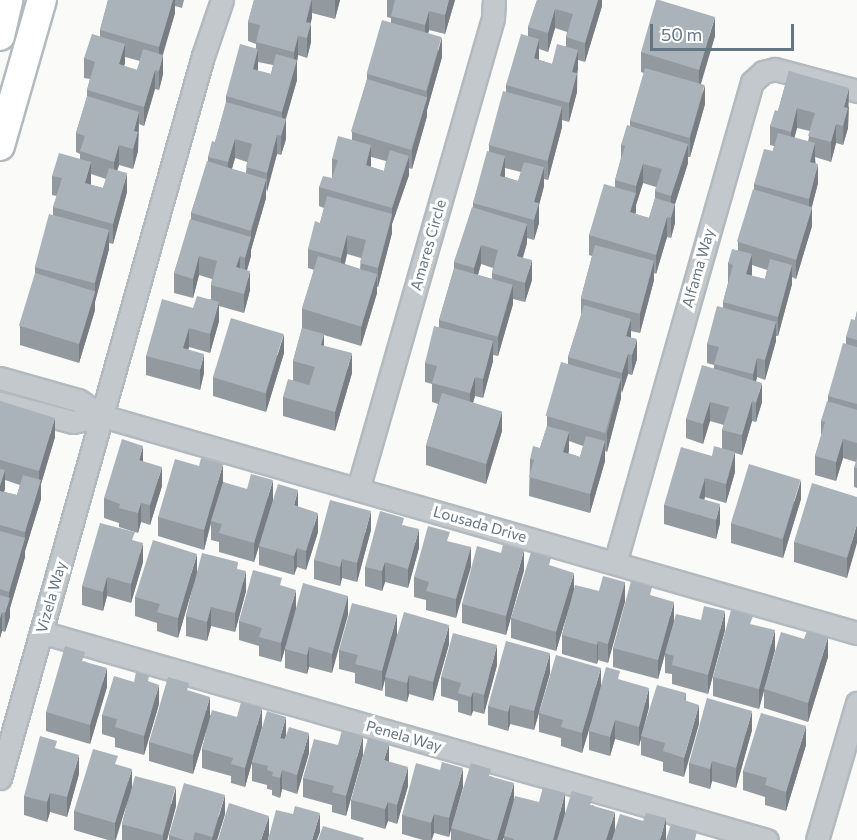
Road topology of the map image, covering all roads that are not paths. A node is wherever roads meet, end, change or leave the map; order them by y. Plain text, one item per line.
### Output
1 (8, 0) edge
2 (42, 0) edge
3 (222, 0) edge
4 (494, 0) edge
5 (0, 36) edge
6 (857, 91) edge
7 (0, 146) edge
8 (0, 378) edge
9 (0, 403) edge
10 (102, 416) junction
11 (358, 489) junction
12 (615, 563) junction
13 (41, 632) junction
14 (857, 633) edge
15 (857, 703) edge
16 (0, 778) edge
17 (767, 840) edge
18 (817, 840) edge

1 - 5 main road
2 - 7 main road
3 - 10 street
4 - 11 street, Amares Circle
6 - 12 street, Alfama Way
8 - 10 street, Lousada Drive
9 - 10 street, Lousada Drive
10 - 11 street, Lousada Drive
10 - 13 street, Vizela Way
11 - 12 street, Lousada Drive
12 - 14 street, Lousada Drive
13 - 16 street, Vizela Way
13 - 17 street, Penela Way
15 - 18 street

